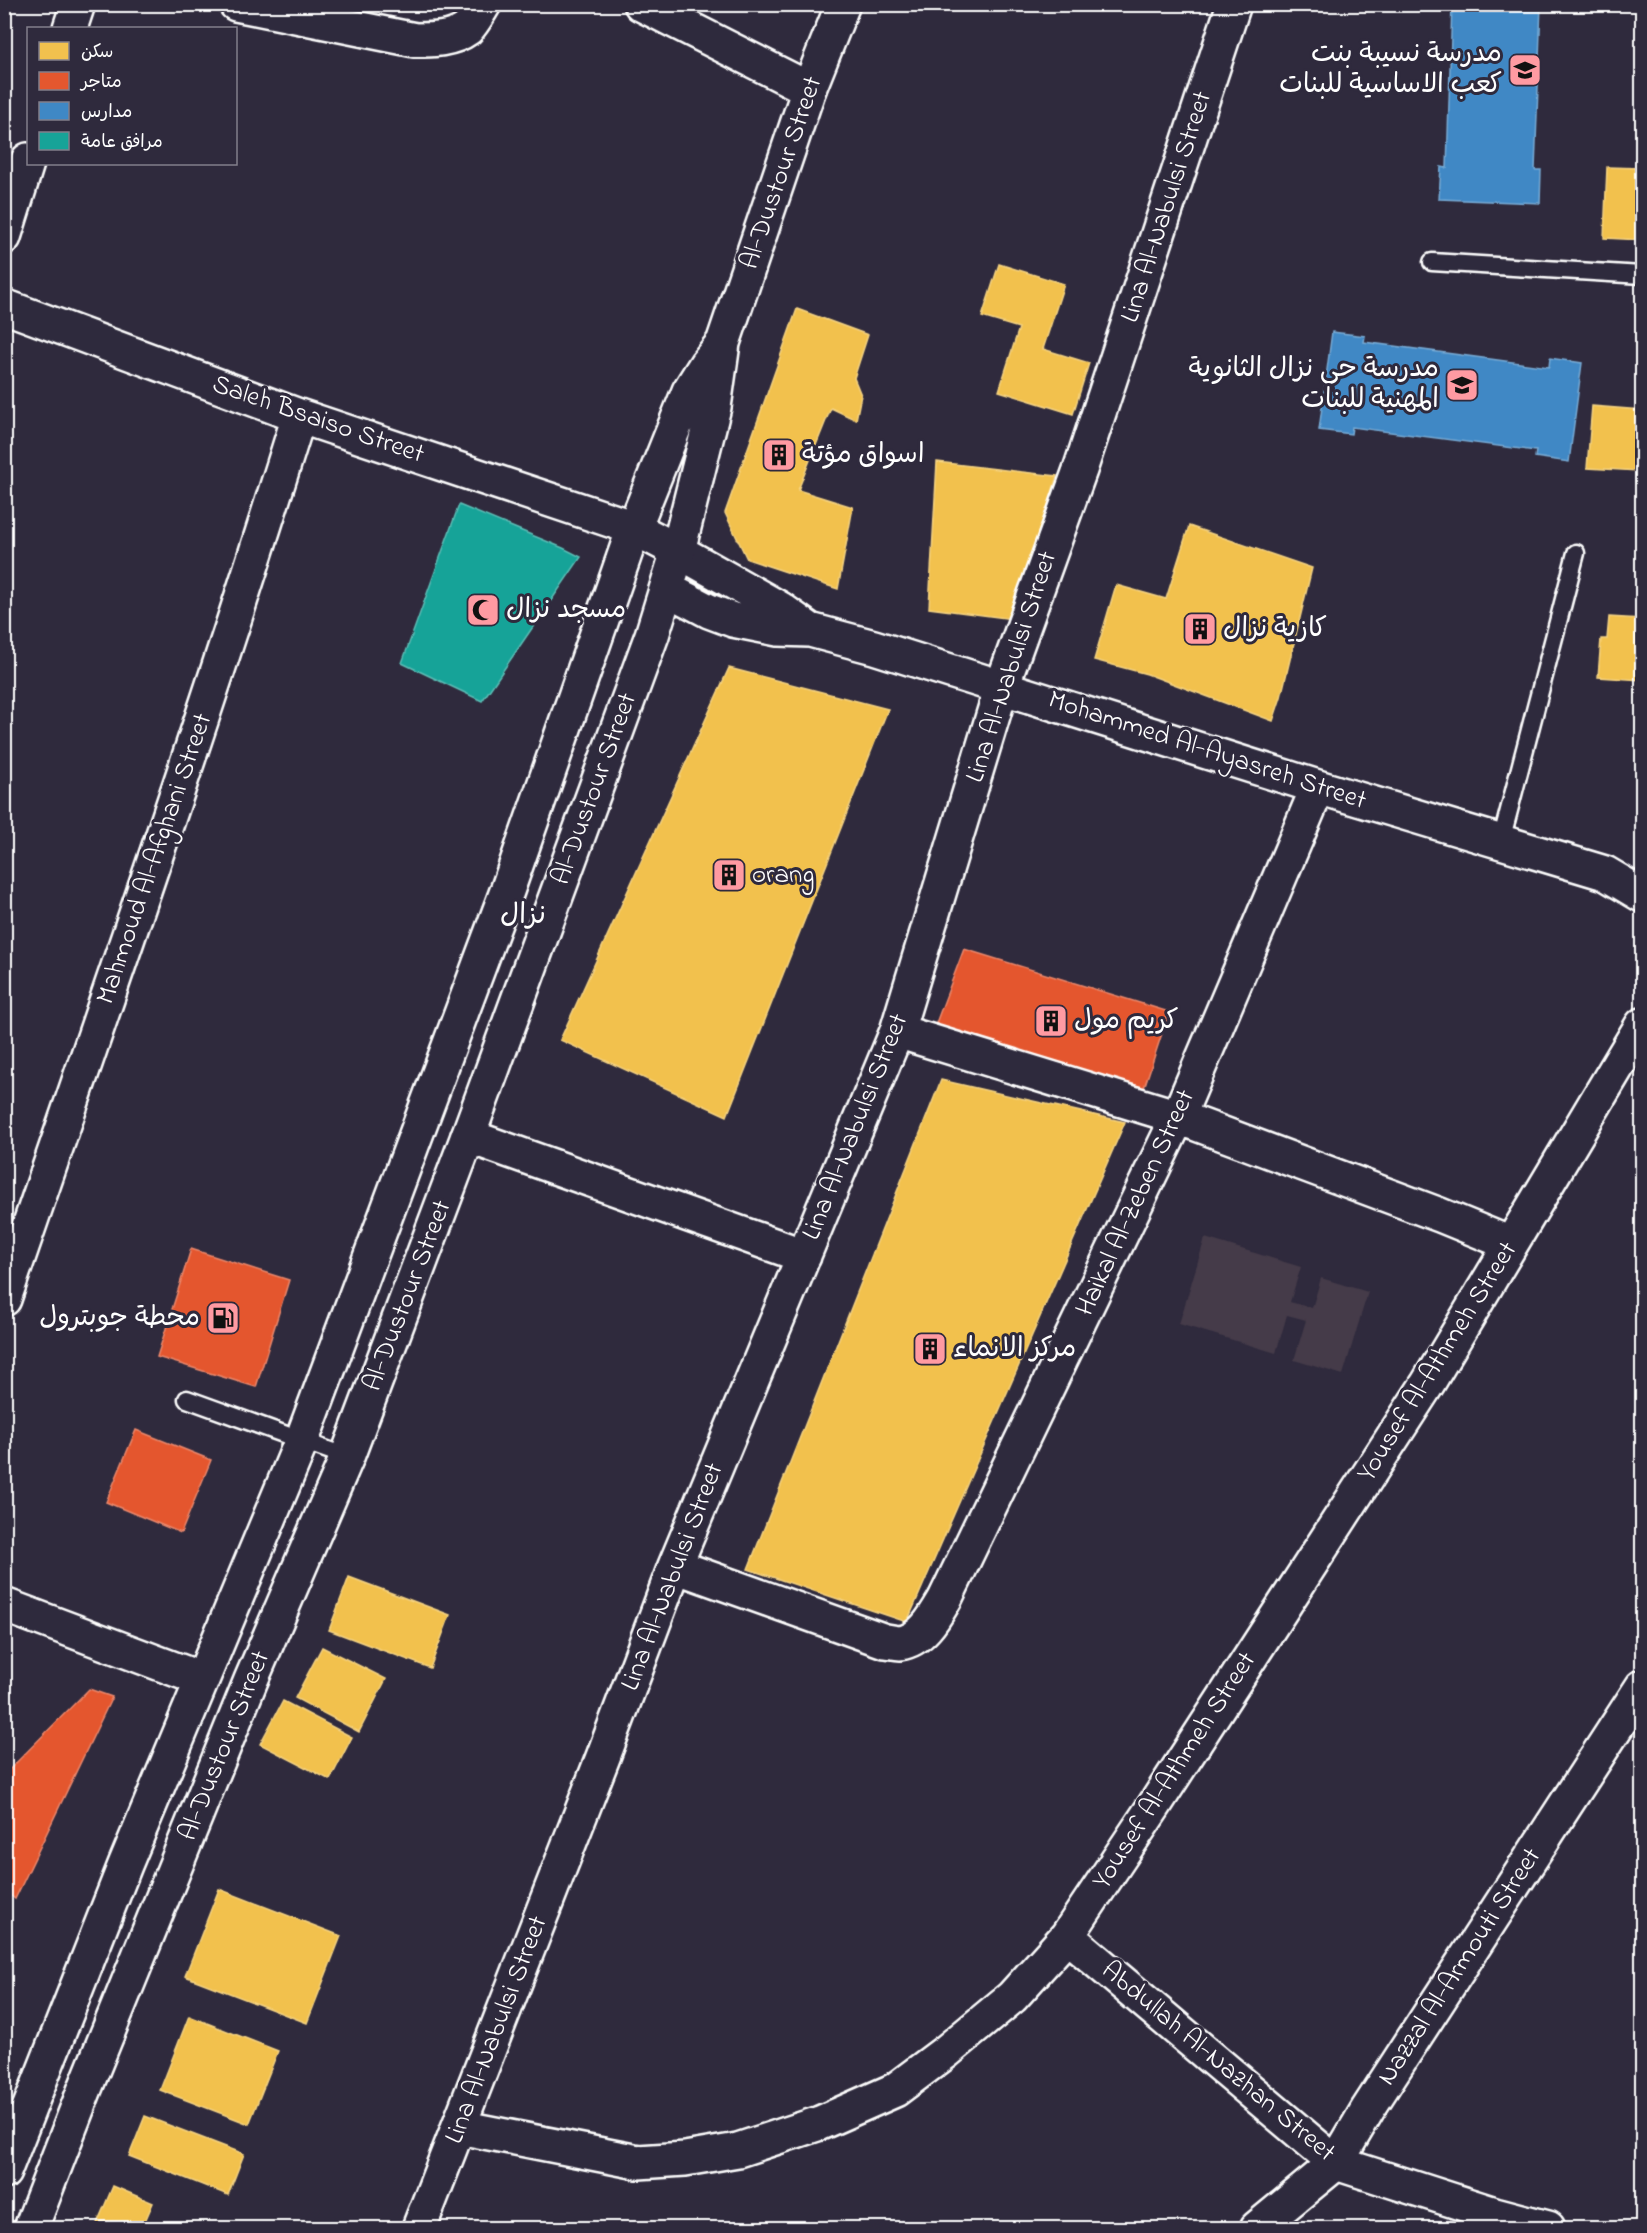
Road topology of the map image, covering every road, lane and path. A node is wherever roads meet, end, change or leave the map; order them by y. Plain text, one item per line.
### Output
1 (78, 4) edge
2 (236, 4) edge
3 (484, 4) edge
4 (641, 4) edge
5 (843, 4) edge
6 (1234, 4) edge
7 (70, 27) edge
8 (810, 89) junction
9 (27, 163) edge
10 (4, 237) edge
11 (1432, 262) dead end
12 (1642, 275) edge
13 (4, 306) edge
14 (723, 343) junction
15 (299, 416) junction
16 (634, 528) junction
17 (678, 551) junction
18 (1576, 553) dead end
19 (622, 564) junction
20 (667, 589) junction
21 (810, 630) junction
22 (1002, 686) junction
23 (1318, 787) junction
24 (1501, 841) junction
25 (1642, 872) edge
26 (1605, 873) junction
27 (1642, 895) edge
28 (1642, 1025) edge
29 (897, 1031) junction
30 (1178, 1116) junction
31 (468, 1136) junction
32 (1511, 1244) junction
33 (804, 1256) junction
34 (4, 1299) edge
35 (187, 1399) dead end
36 (302, 1440) junction
37 (347, 1457) junction
38 (675, 1566) junction
39 (4, 1605) edge
40 (201, 1679) junction
41 (1642, 1687) edge
42 (1067, 1936) junction
43 (459, 2127) junction
44 (1336, 2163) junction
45 (4, 2172) edge
46 (31, 2229) edge
47 (419, 2229) edge
48 (1257, 2229) edge
49 (1548, 2229) edge

1 - 7 street
2 - 3 street
4 - 8 street
5 - 8 street, Al-Dustour Street
6 - 22 street, Lina Al-Nabulsi Street
8 - 14 street, Al-Dustour Street
9 - 10 street
11 - 12 lane
13 - 15 street, Saleh Bsaiso Street
14 - 16 street, Al-Dustour Street
14 - 17 street, Al-Dustour Street
15 - 16 street, Saleh Bsaiso Street
15 - 34 street, Mahmoud Al-Afghani Street
16 - 17 street, Mohammed Al-Ayasreh Street
16 - 19 street, Al-Dustour Street
17 - 20 street, Al-Dustour Street
17 - 21 street, Mohammed Al-Ayasreh Street
18 - 24 lane
19 - 20 street, Mohammed Al-Ayasreh Street
19 - 36 street, Al-Dustour Street
20 - 21 street, Mohammed Al-Ayasreh Street
20 - 31 street, Al-Dustour Street
21 - 22 street, Mohammed Al-Ayasreh Street
22 - 23 street, Mohammed Al-Ayasreh Street
22 - 29 street, Lina Al-Nabulsi Street
23 - 24 street, Mohammed Al-Ayasreh Street
23 - 30 street, Haikal Al-Zeben Street
24 - 26 street, Mohammed Al-Ayasreh Street
25 - 26 street, Mohammed Al-Ayasreh Street
26 - 27 street, Mohammed Al-Ayasreh Street
28 - 32 street, Yousef Al-Athmeh Street
29 - 30 street
29 - 33 street, Lina Al-Nabulsi Street
30 - 32 street
30 - 38 street, Haikal Al-Zeben Street
31 - 33 street
31 - 37 street, Al-Dustour Street
32 - 42 street, Yousef Al-Athmeh Street
33 - 38 street, Lina Al-Nabulsi Street
35 - 36 lane
36 - 37 lane
36 - 40 street, Al-Dustour Street
37 - 46 street, Al-Dustour Street
38 - 43 street, Lina Al-Nabulsi Street
39 - 40 street
40 - 45 street, Al-Dustour Street
41 - 44 street, Nazzal Al-Armouti Street
42 - 43 street, Yousef Al-Athmeh Street
42 - 44 street, Abdullah Al-Nazhan Street
43 - 47 street, Lina Al-Nabulsi Street
44 - 48 street, Nazzal Al-Armouti Street
44 - 49 street, Abdullah Al-Nazhan Street

